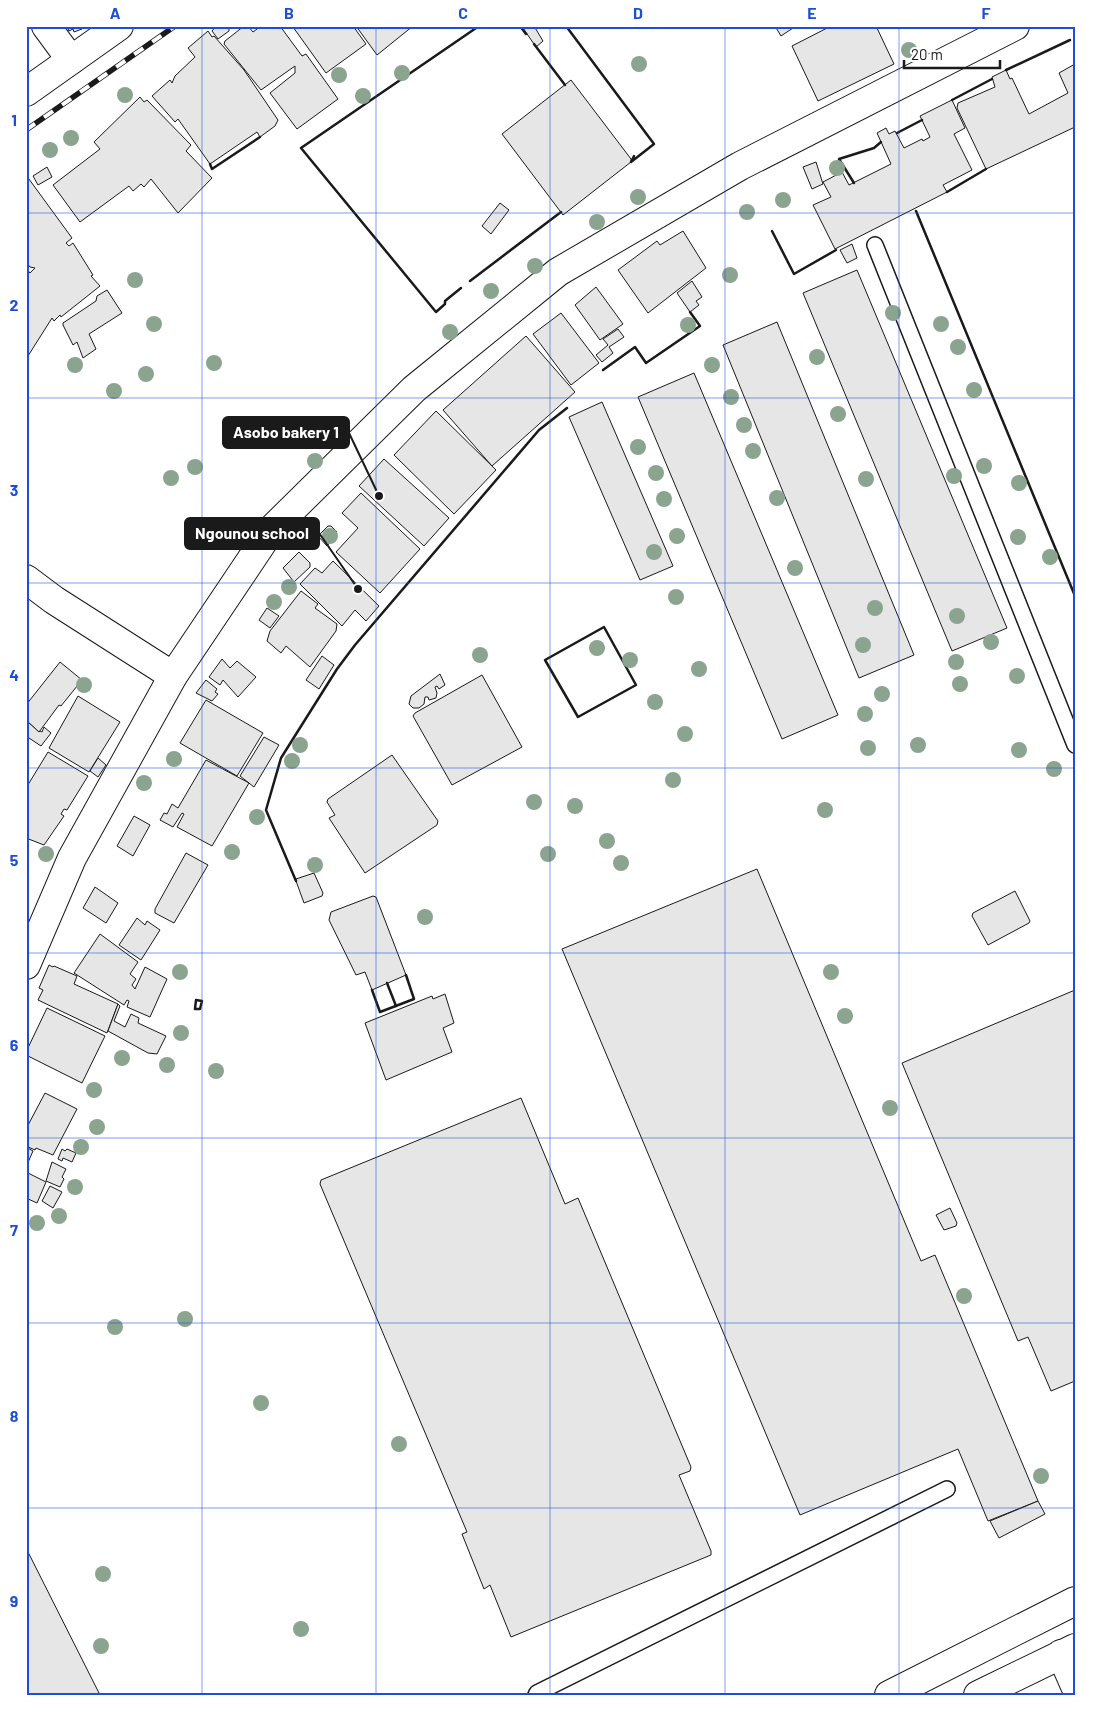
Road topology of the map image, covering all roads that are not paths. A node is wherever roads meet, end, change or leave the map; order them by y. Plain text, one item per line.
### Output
1 (46, 26) edge
2 (120, 26) edge
3 (1015, 26) edge
4 (71, 60) junction
5 (26, 92) edge
6 (875, 245) dead end
7 (26, 579) edge
8 (173, 676) junction
9 (1075, 745) edge
10 (26, 965) edge
11 (947, 1489) dead end
12 (1075, 1600) edge
13 (1068, 1651) edge
14 (1075, 1686) edge
15 (902, 1692) edge
16 (536, 1695) edge
17 (978, 1695) edge

1 - 4 main road
2 - 4 main road
3 - 8 main road
4 - 5 main road
6 - 9 lane
7 - 8 main road
8 - 10 main road
11 - 16 lane
12 - 15 main road
13 - 14 main road
13 - 17 main road

